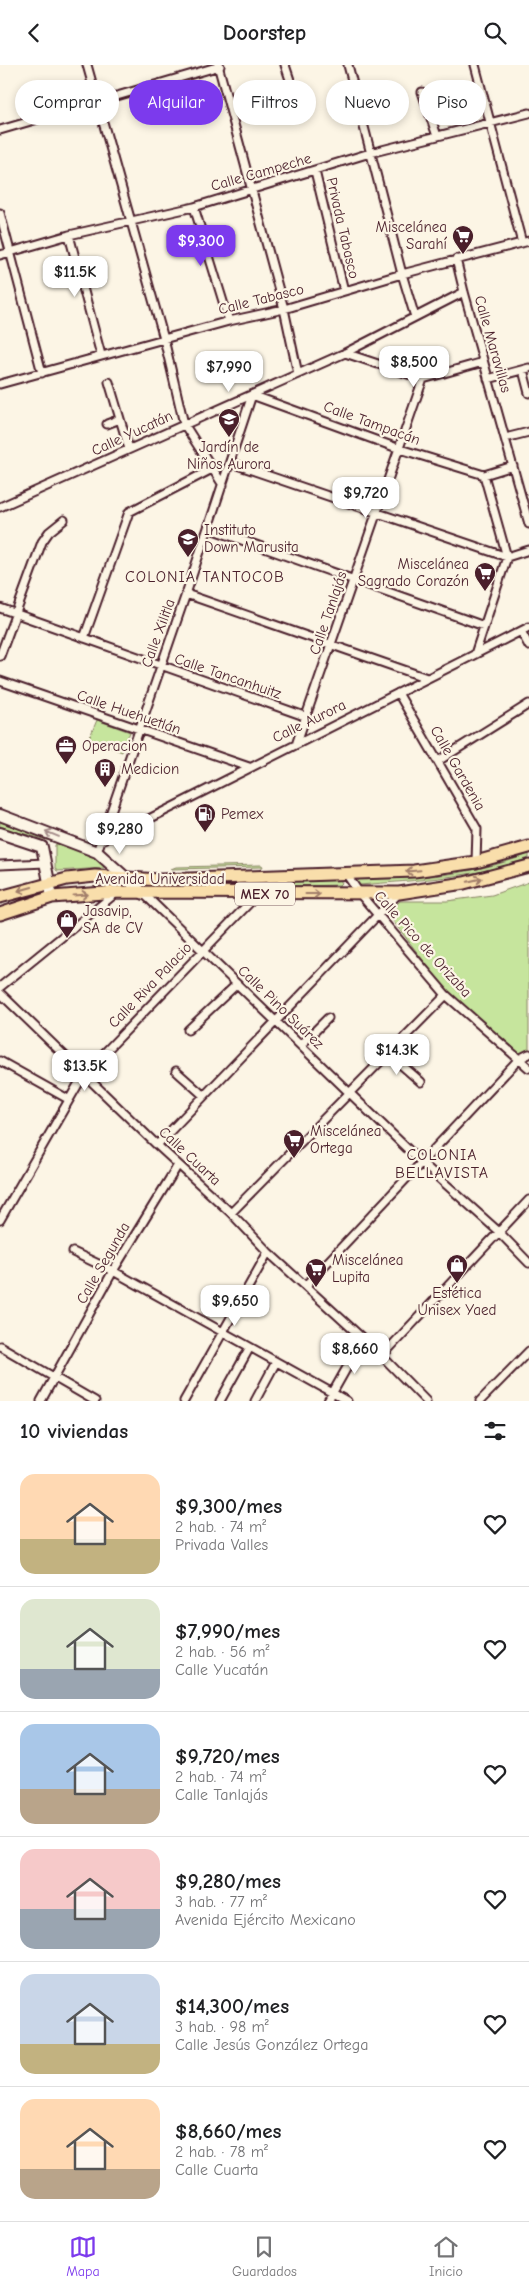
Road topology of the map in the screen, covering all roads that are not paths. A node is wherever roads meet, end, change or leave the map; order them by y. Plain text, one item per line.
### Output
1 (87, 65) edge
2 (220, 65) edge
3 (285, 65) edge
4 (348, 65) edge
5 (478, 66) edge
6 (91, 80) edge
7 (290, 80) edge
8 (119, 96) edge
9 (529, 113) edge
10 (490, 123) junction
11 (18, 125) edge
12 (104, 125) edge
13 (433, 125) edge
14 (0, 130) edge
15 (437, 136) junction
16 (370, 153) junction
17 (315, 171) junction
18 (250, 188) junction
19 (194, 207) junction
20 (0, 213) edge
21 (130, 220) junction
22 (69, 235) junction
23 (526, 242) edge
24 (10, 252) junction
25 (0, 255) edge
26 (456, 259) junction
27 (402, 273) junction
28 (344, 291) junction
29 (464, 291) junction
30 (284, 309) junction
31 (416, 317) junction
32 (229, 321) junction
33 (164, 339) junction
34 (345, 353) junction
35 (101, 355) junction
36 (483, 361) junction
37 (526, 369) edge
38 (42, 373) junction
39 (298, 374) junction
40 (423, 379) junction
41 (488, 379) junction
42 (109, 382) dead end
43 (0, 384) edge
44 (529, 393) edge
45 (252, 395) junction
46 (120, 419) junction
47 (184, 424) junction
48 (107, 425) dead end
49 (529, 432) edge
50 (505, 438) junction
51 (129, 449) junction
52 (400, 449) junction
53 (231, 463) junction
54 (514, 466) junction
55 (212, 469) junction
56 (484, 475) junction
57 (223, 485) junction
58 (529, 492) edge
59 (521, 494) junction
60 (0, 507) edge
61 (378, 512) junction
62 (64, 520) dead end
63 (529, 523) edge
64 (208, 528) junction
65 (529, 550) edge
66 (507, 557) junction
67 (355, 580) junction
68 (186, 594) junction
69 (0, 608) edge
70 (15, 612) junction
71 (484, 626) junction
72 (529, 627) edge
73 (521, 631) junction
74 (84, 638) junction
75 (333, 644) junction
76 (529, 646) edge
77 (475, 653) junction
78 (0, 655) edge
79 (160, 667) junction
80 (427, 678) junction
81 (0, 681) edge
82 (398, 693) junction
83 (529, 704) edge
84 (307, 717) junction
85 (139, 731) junction
86 (297, 742) junction
87 (438, 761) junction
88 (249, 767) junction
89 (0, 815) edge
90 (0, 833) edge
91 (102, 840) junction
92 (529, 847) edge
93 (97, 852) junction
94 (476, 862) junction
95 (46, 863) junction
96 (0, 865) edge
97 (529, 866) edge
98 (347, 875) junction
99 (126, 878) junction
100 (50, 883) junction
101 (116, 892) junction
102 (399, 893) junction
103 (144, 894) junction
104 (258, 894) junction
105 (360, 894) junction
106 (0, 897) edge
107 (52, 897) junction
108 (0, 914) edge
109 (378, 914) junction
110 (202, 950) junction
111 (237, 984) junction
112 (0, 987) edge
113 (0, 993) edge
114 (446, 995) junction
115 (328, 1018) dead end
116 (276, 1021) junction
117 (188, 1031) dead end
118 (300, 1045) junction
119 (389, 1053) junction
120 (529, 1054) edge
121 (520, 1059) junction
122 (0, 1061) edge
123 (529, 1068) edge
124 (176, 1071) dead end
125 (84, 1074) junction
126 (421, 1082) dead end
127 (351, 1092) junction
128 (204, 1096) junction
129 (68, 1099) junction
130 (157, 1145) junction
131 (422, 1162) junction
132 (178, 1165) junction
133 (529, 1200) edge
134 (3, 1209) edge
135 (231, 1213) junction
136 (0, 1219) edge
137 (498, 1231) junction
138 (74, 1252) dead end
139 (268, 1252) junction
140 (529, 1263) edge
141 (113, 1271) junction
142 (306, 1285) junction
143 (222, 1332) junction
144 (362, 1339) junction
145 (0, 1346) edge
146 (250, 1347) junction
147 (529, 1351) edge
148 (382, 1356) junction
149 (276, 1362) junction
150 (55, 1377) junction
151 (333, 1392) junction
152 (41, 1401) edge
153 (95, 1401) edge
154 (184, 1401) edge
155 (220, 1401) edge
156 (255, 1401) edge
157 (328, 1401) edge
158 (347, 1401) edge
159 (426, 1401) edge
160 (480, 1401) edge

1 - 6 street
2 - 8 street
2 - 18 street
3 - 7 street
4 - 16 street
5 - 10 street
9 - 10 street, Calle Campeche
10 - 15 street, Calle Campeche
10 - 23 street
11 - 14 street
12 - 21 street
13 - 15 street
15 - 16 street, Calle Campeche
16 - 17 street, Calle Campeche
16 - 27 street
17 - 18 street, Calle Campeche
17 - 28 street, Privada Tabasco
18 - 19 street, Calle Campeche
18 - 30 street
19 - 21 street, Calle Campeche
19 - 32 street
20 - 24 street
21 - 22 street, Calle Campeche
21 - 33 street
22 - 24 street, Calle Campeche
22 - 35 street
23 - 26 street, Calle Tabasco
24 - 25 street, Calle Campeche
24 - 38 street
26 - 27 street, Calle Tabasco
26 - 29 street, Calle Maravillas
27 - 28 street, Calle Tabasco
27 - 31 street
28 - 30 street, Calle Tabasco
29 - 31 street, Calle Yucatán
29 - 36 street, Calle Maravillas
30 - 32 street, Calle Tabasco
30 - 39 street
31 - 34 street, Calle Yucatán
32 - 33 street, Calle Tabasco
33 - 35 street, Calle Tabasco
33 - 47 street
34 - 39 street, Calle Yucatán
34 - 40 street
35 - 38 street, Calle Tabasco
36 - 40 street
36 - 41 street, Calle Maravillas
37 - 41 street
37 - 44 street
38 - 43 street, Calle Tabasco
39 - 45 street, Calle Yucatán
40 - 52 street, Calle Tanlajás
41 - 50 street, Calle Maravillas
42 - 46 street
45 - 47 street, Calle Yucatán
45 - 52 street, Calle Tampacán
45 - 53 street, Calle Xilitla
46 - 48 street
46 - 51 street
47 - 51 street, Calle Yucatán
47 - 55 street
49 - 50 street
50 - 54 street, Calle Maravillas
51 - 60 street, Calle Yucatán
52 - 56 street, Calle Tampacán
52 - 61 street, Calle Tanlajás
53 - 57 street, Calle Xilitla
53 - 61 street
54 - 56 street
54 - 59 street, Calle Maravillas
55 - 57 street
55 - 74 street
56 - 66 street
57 - 64 street, Calle Xilitla
58 - 59 street
59 - 63 street, Calle Maravillas
61 - 66 street
61 - 67 street, Calle Tanlajás
62 - 70 street
64 - 67 street
64 - 68 street, Calle Xilitla
65 - 66 street
66 - 71 street
67 - 71 street
67 - 75 street, Calle Tanlajás
68 - 75 street
68 - 79 street, Calle Xilitla
69 - 70 street, Calle Tancanhuitz
70 - 74 street, Calle Tancanhuitz
70 - 78 street
71 - 77 street
72 - 73 street, Calle Aurora
73 - 76 street
73 - 77 street, Calle Aurora
74 - 79 street, Calle Tancanhuitz
75 - 80 street
75 - 84 street, Calle Tanlajás
77 - 80 street, Calle Aurora
79 - 84 street, Calle Tancanhuitz
79 - 85 street, Calle Xilitla
80 - 82 street, Calle Aurora
81 - 85 street, Calle Huehuetlán
82 - 86 street, Calle Aurora
82 - 87 street, Calle Gardenia
83 - 87 street
84 - 86 street, Calle Tanlajás
85 - 88 street, Calle Huehuetlán
85 - 91 street, Calle Xilitla
86 - 88 street, Calle Aurora
87 - 94 street, Calle Gardenia
88 - 91 street, Calle Aurora
93 -> 89 main road
90 - 95 main road
91 - 93 street, Calle Xilitla
92 - 94 main road, Avenida Universidad / MEX 70
93 - 99 main road
94 -> 98 main road, Avenida Universidad / MEX 70
95 - 96 street
95 - 100 main road
102 -> 97 main road, Avenida Universidad / MEX 70
98 - 99 main road, Avenida Universidad / MEX 70
98 - 105 street, Calle Pico de Orizaba
99 - 100 main road, Avenida Universidad / MEX 70
99 - 103 main road
100 -> 106 main road, Avenida Universidad / MEX 70
100 - 107 main road
101 - 103 main road, Avenida Universidad / MEX 70
107 -> 101 main road, Avenida Universidad / MEX 70
101 - 112 street
102 - 105 main road, Avenida Universidad / MEX 70
102 - 109 street
103 - 104 main road, Avenida Universidad / MEX 70
103 - 110 street, Calle Pino Suárez
104 -> 105 main road, Avenida Universidad / MEX 70
104 - 110 street, Calle Riva Palacio
105 - 109 street, Calle Pico de Orizaba
107 - 108 main road, Avenida Universidad / MEX 70
109 - 114 street, Calle Pico de Orizaba
109 - 116 street
110 - 111 street, Calle Pino Suárez
110 - 125 street, Calle Riva Palacio
111 - 116 street, Calle Pino Suárez
111 - 117 street
113 - 125 street, Calle Cuarta
114 - 119 street
114 - 121 street, Calle Pico de Orizaba
115 - 118 street
116 - 118 street, Calle Pino Suárez
116 - 128 street
118 - 127 street, Calle Pino Suárez
119 - 126 street
119 - 127 street
120 - 121 street
121 - 123 street, Calle Pico de Orizaba
121 - 131 street
122 - 129 street
124 - 128 street
125 - 129 street, Calle Riva Palacio
125 - 130 street, Calle Cuarta
127 - 131 street, Calle Pino Suárez
127 - 135 street
128 - 130 street
129 - 134 street, Calle Riva Palacio
130 - 132 street, Calle Cuarta
131 - 137 street, Calle Pino Suárez
131 - 142 street
132 - 135 street, Calle Cuarta
132 - 141 street, Calle Segunda
133 - 137 street
134 - 136 street, Calle Riva Palacio
135 - 139 street, Calle Cuarta
137 - 140 street, Calle Pino Suárez
137 - 148 street
138 - 141 street
139 - 142 street, Calle Cuarta
139 - 143 street
141 - 143 street
141 - 150 street, Calle Segunda
142 - 144 street, Calle Cuarta
143 - 146 street
143 - 154 street
144 - 148 street, Calle Cuarta
144 - 151 street
145 - 150 street
146 - 149 street
146 - 155 street
147 - 160 street
148 - 159 street, Calle Cuarta
149 - 151 street
149 - 156 street
150 - 152 street, Calle Segunda
150 - 153 street
151 - 157 street
151 - 158 street

